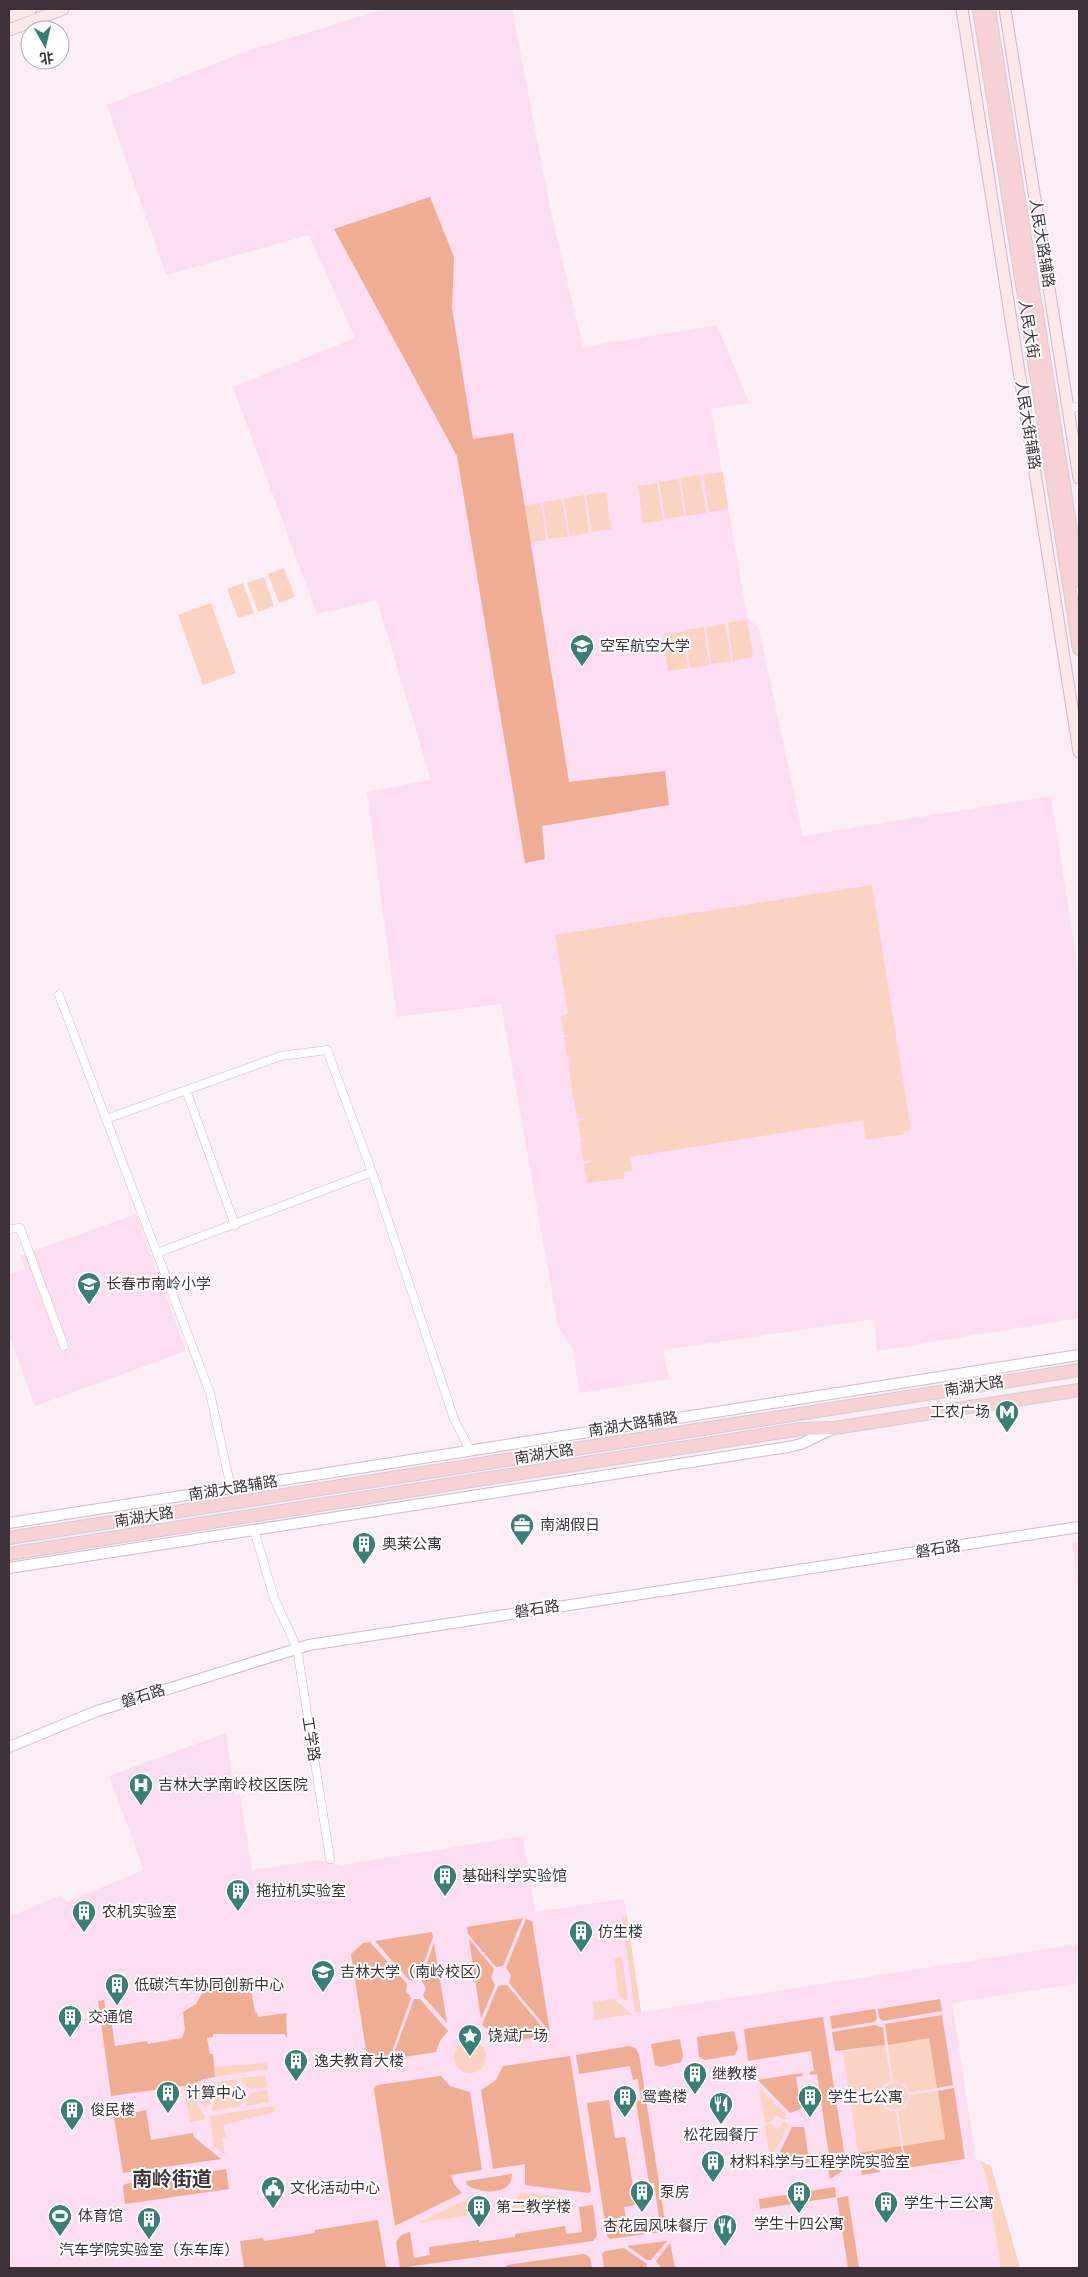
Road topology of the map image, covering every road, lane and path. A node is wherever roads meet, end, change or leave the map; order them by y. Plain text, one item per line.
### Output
1 (30, 9) edge
2 (63, 9) edge
3 (962, 9) edge
4 (979, 9) edge
5 (989, 9) edge
6 (1005, 9) edge
7 (9, 17) edge
8 (9, 30) edge
9 (1074, 408) edge
10 (1079, 478) edge
11 (1079, 581) edge
12 (1079, 649) edge
13 (1079, 752) edge
14 (59, 995) dead end
15 (186, 1090) junction
16 (106, 1119) junction
17 (372, 1172) junction
18 (235, 1225) junction
19 (9, 1229) edge
20 (157, 1253) junction
21 (64, 1346) dead end
22 (1079, 1355) edge
23 (1079, 1370) edge
24 (1079, 1390) edge
25 (835, 1428) junction
26 (470, 1450) junction
27 (231, 1488) junction
28 (9, 1523) edge
29 (1079, 1527) edge
30 (254, 1530) junction
31 (9, 1538) edge
32 (9, 1554) edge
33 (9, 1568) edge
34 (297, 1648) junction
35 (9, 1747) edge
36 (330, 1859) dead end

1 - 7 main road
2 - 8 main road
3 - 13 main road, 人民大街辅路
4 - 12 main road, 人民大街
5 - 11 main road, 人民大街
6 - 9 main road, 人民大路辅路
9 - 10 main road, 人民大路辅路
14 - 16 street
15 - 16 street
15 - 17 street
15 - 18 street
16 - 20 street
17 - 18 street
17 - 26 street
18 - 20 street
19 - 21 street
20 - 27 street
22 - 26 street, 南湖大路辅路
23 - 31 main road, 南湖大路
24 - 25 main road, 南湖大路
25 - 30 street
25 - 32 main road, 南湖大路
26 - 27 street, 南湖大路辅路
27 - 28 street, 南湖大路辅路
29 - 34 street, 磐石路
30 - 33 street
30 - 34 street, 工学路
34 - 35 street, 磐石路
34 - 36 street, 工学路

